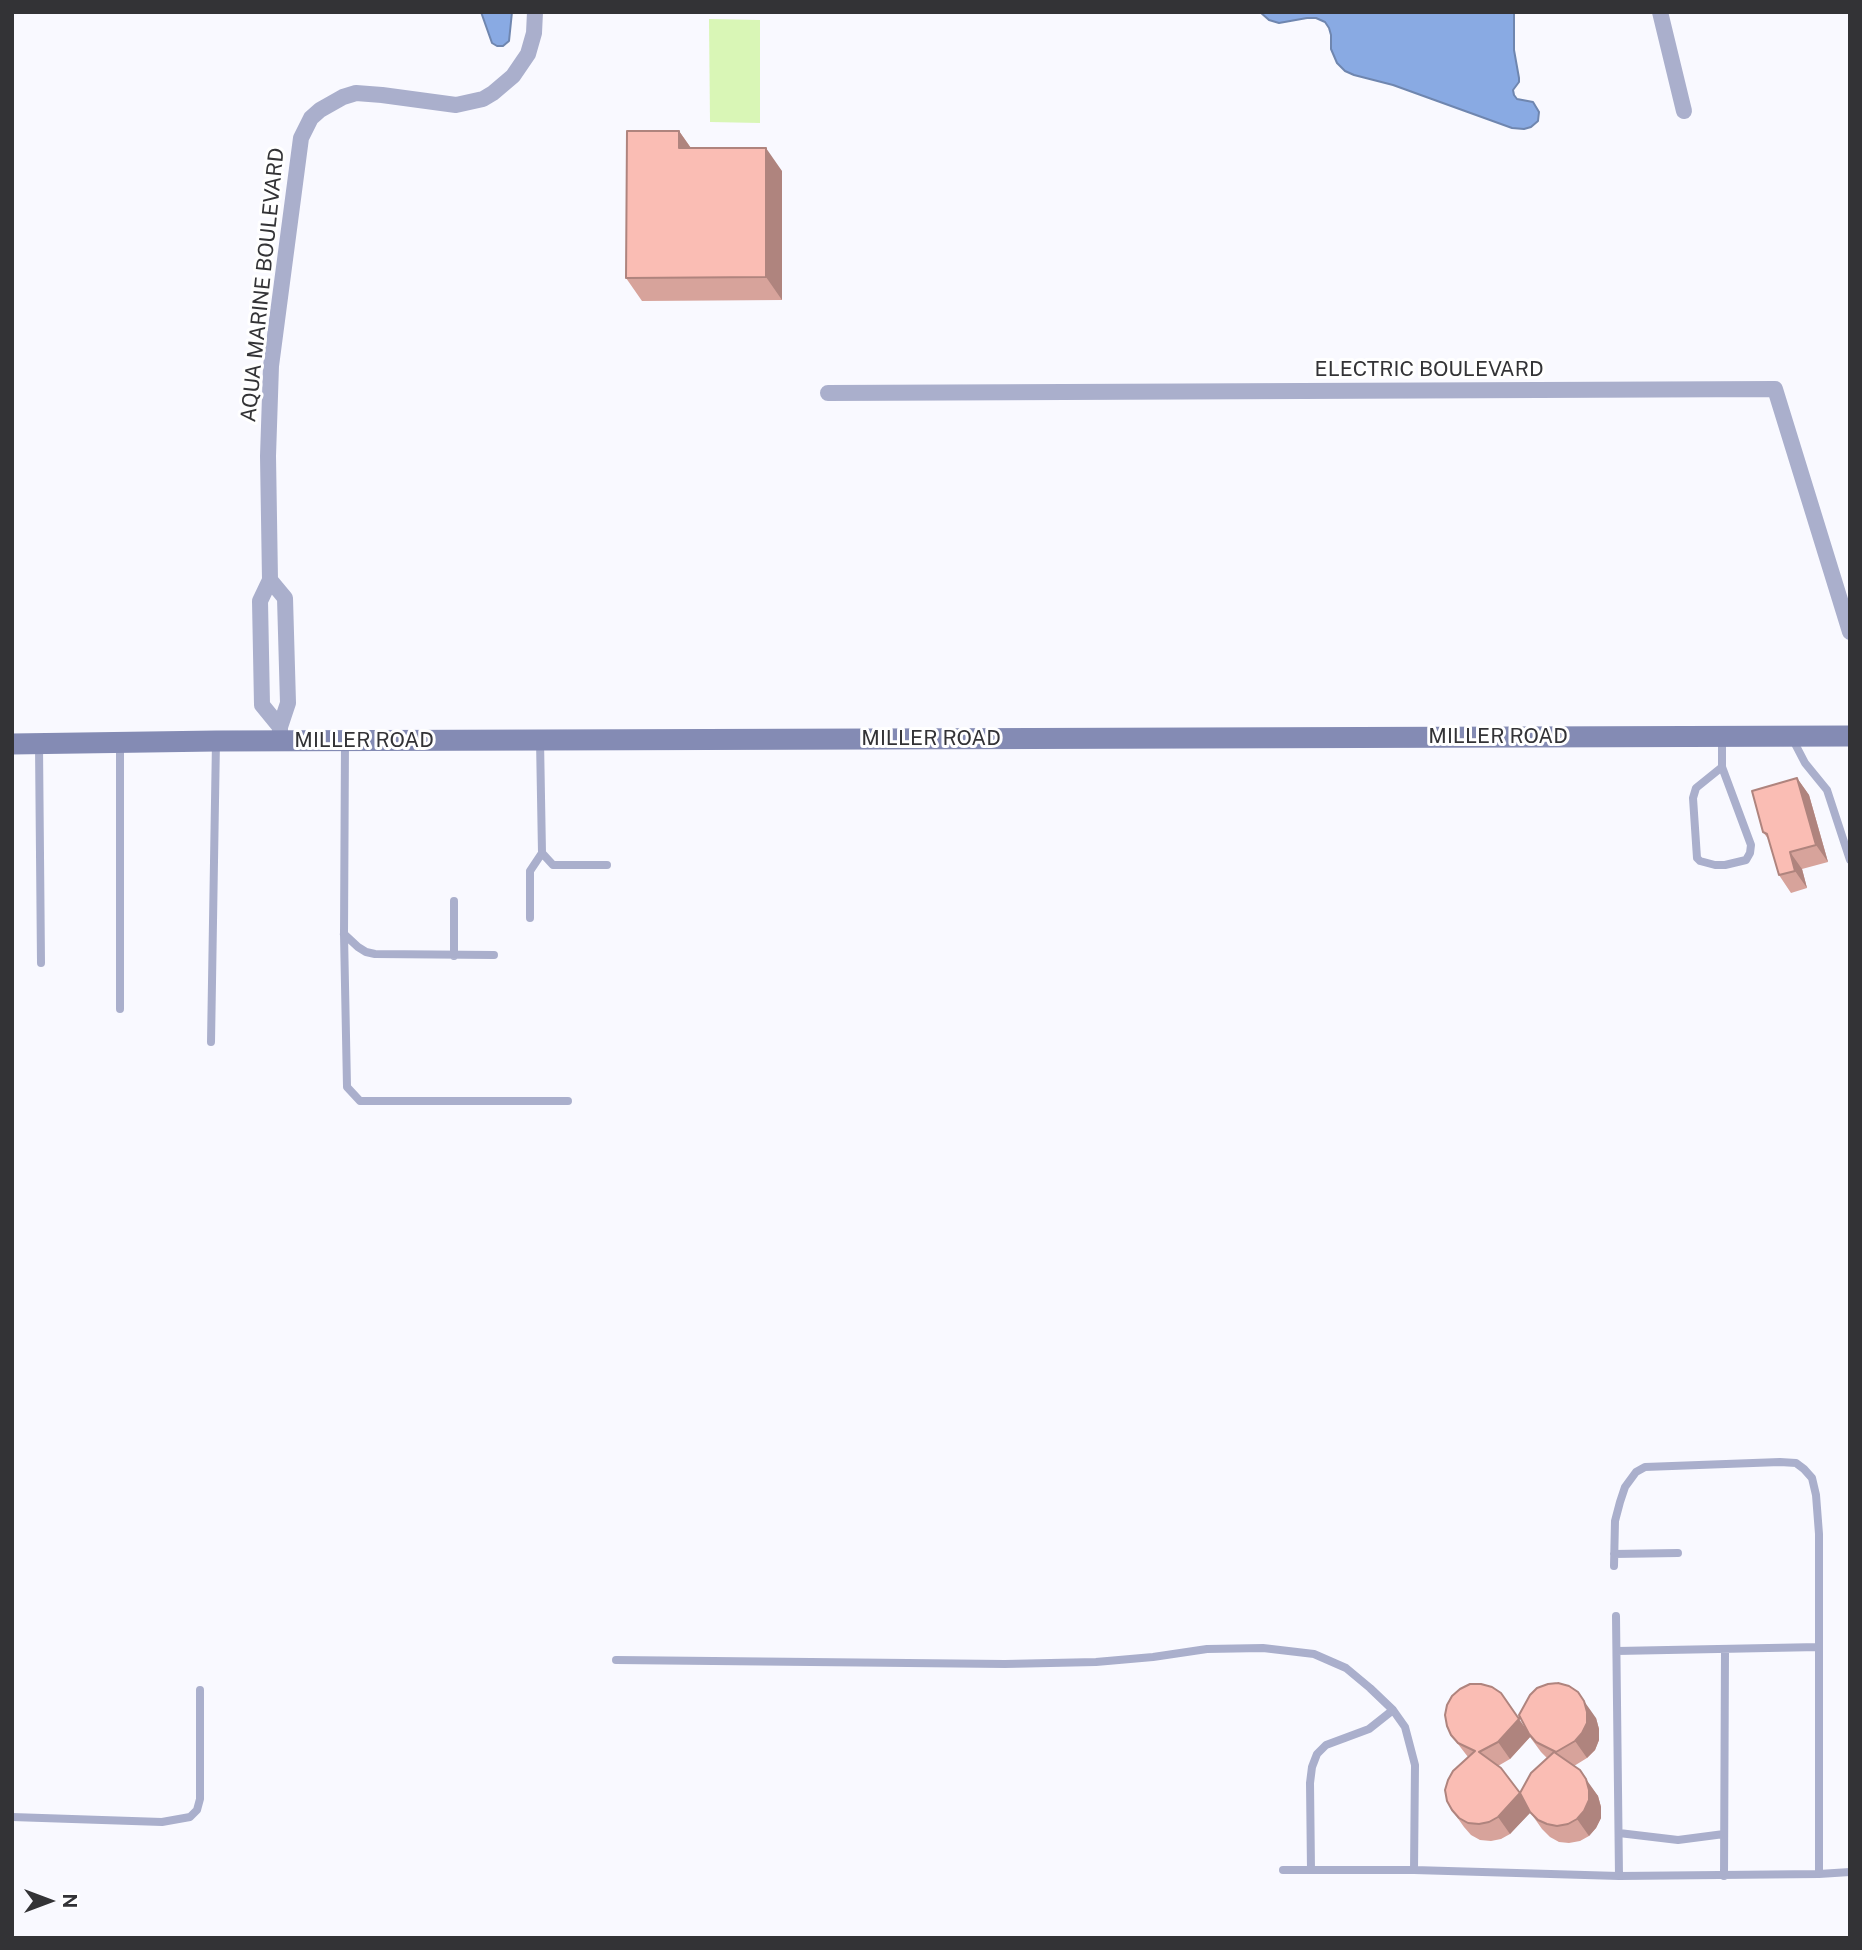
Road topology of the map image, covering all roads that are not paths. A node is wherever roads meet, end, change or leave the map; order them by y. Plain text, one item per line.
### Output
1 (535, 12) edge
2 (1660, 12) edge
3 (1684, 111) dead end
4 (828, 393) dead end
5 (270, 580) junction
6 (1850, 632) edge
7 (280, 734) junction
8 (1722, 736) junction
9 (1791, 736) junction
10 (1850, 736) edge
11 (540, 740) junction
12 (216, 741) junction
13 (345, 741) junction
14 (120, 742) junction
15 (39, 743) junction
16 (12, 744) edge
17 (1722, 767) junction
18 (542, 853) junction
19 (1850, 860) edge
20 (607, 865) dead end
21 (454, 901) dead end
22 (530, 918) dead end
23 (344, 934) junction
24 (494, 955) dead end
25 (454, 956) junction
26 (41, 962) dead end
27 (120, 1009) dead end
28 (211, 1042) dead end
29 (568, 1101) dead end
30 (1678, 1553) dead end
31 (1614, 1554) junction
32 (1614, 1566) dead end
33 (1616, 1616) dead end
34 (1819, 1647) junction
35 (1725, 1650) junction
36 (1617, 1651) junction
37 (616, 1660) dead end
38 (200, 1690) dead end
39 (1393, 1710) junction
40 (12, 1817) edge
41 (1619, 1833) junction
42 (1724, 1834) junction
43 (1283, 1870) dead end
44 (1311, 1870) junction
45 (1414, 1870) junction
46 (1850, 1871) edge
47 (1819, 1874) junction
48 (1619, 1876) junction
49 (1724, 1876) junction

1 - 5 street, AQUA MARINE BOULEVARD
2 - 3 street
4 - 6 street, ELECTRIC BOULEVARD
5 - 7 street, AQUA MARINE BOULEVARD
5 - 7 street, AQUA MARINE BOULEVARD
7 - 12 street, MILLER ROAD
7 - 13 street, MILLER ROAD
8 - 9 street, MILLER ROAD
8 - 11 street, MILLER ROAD
8 - 17 lane
9 - 10 street, MILLER ROAD
9 - 19 lane
11 - 13 street, MILLER ROAD
11 - 18 lane
12 - 14 street, MILLER ROAD
12 - 28 lane
13 - 23 lane
14 - 15 street, MILLER ROAD
14 - 27 lane
15 - 16 street, MILLER ROAD
15 - 26 lane
17 - 17 lane
18 - 20 lane
18 - 22 lane
21 - 25 lane
23 - 25 lane
23 - 29 lane
24 - 25 lane
30 - 31 lane
31 - 32 lane
31 - 34 lane
33 - 36 lane
34 - 35 lane
34 - 47 lane
35 - 36 lane
35 - 42 lane
36 - 41 lane
37 - 39 lane
38 - 40 lane
39 - 44 lane
39 - 45 lane
41 - 42 lane
41 - 48 lane
42 - 49 lane
43 - 44 lane
44 - 45 lane
45 - 48 lane
46 - 47 lane
47 - 49 lane
48 - 49 lane

